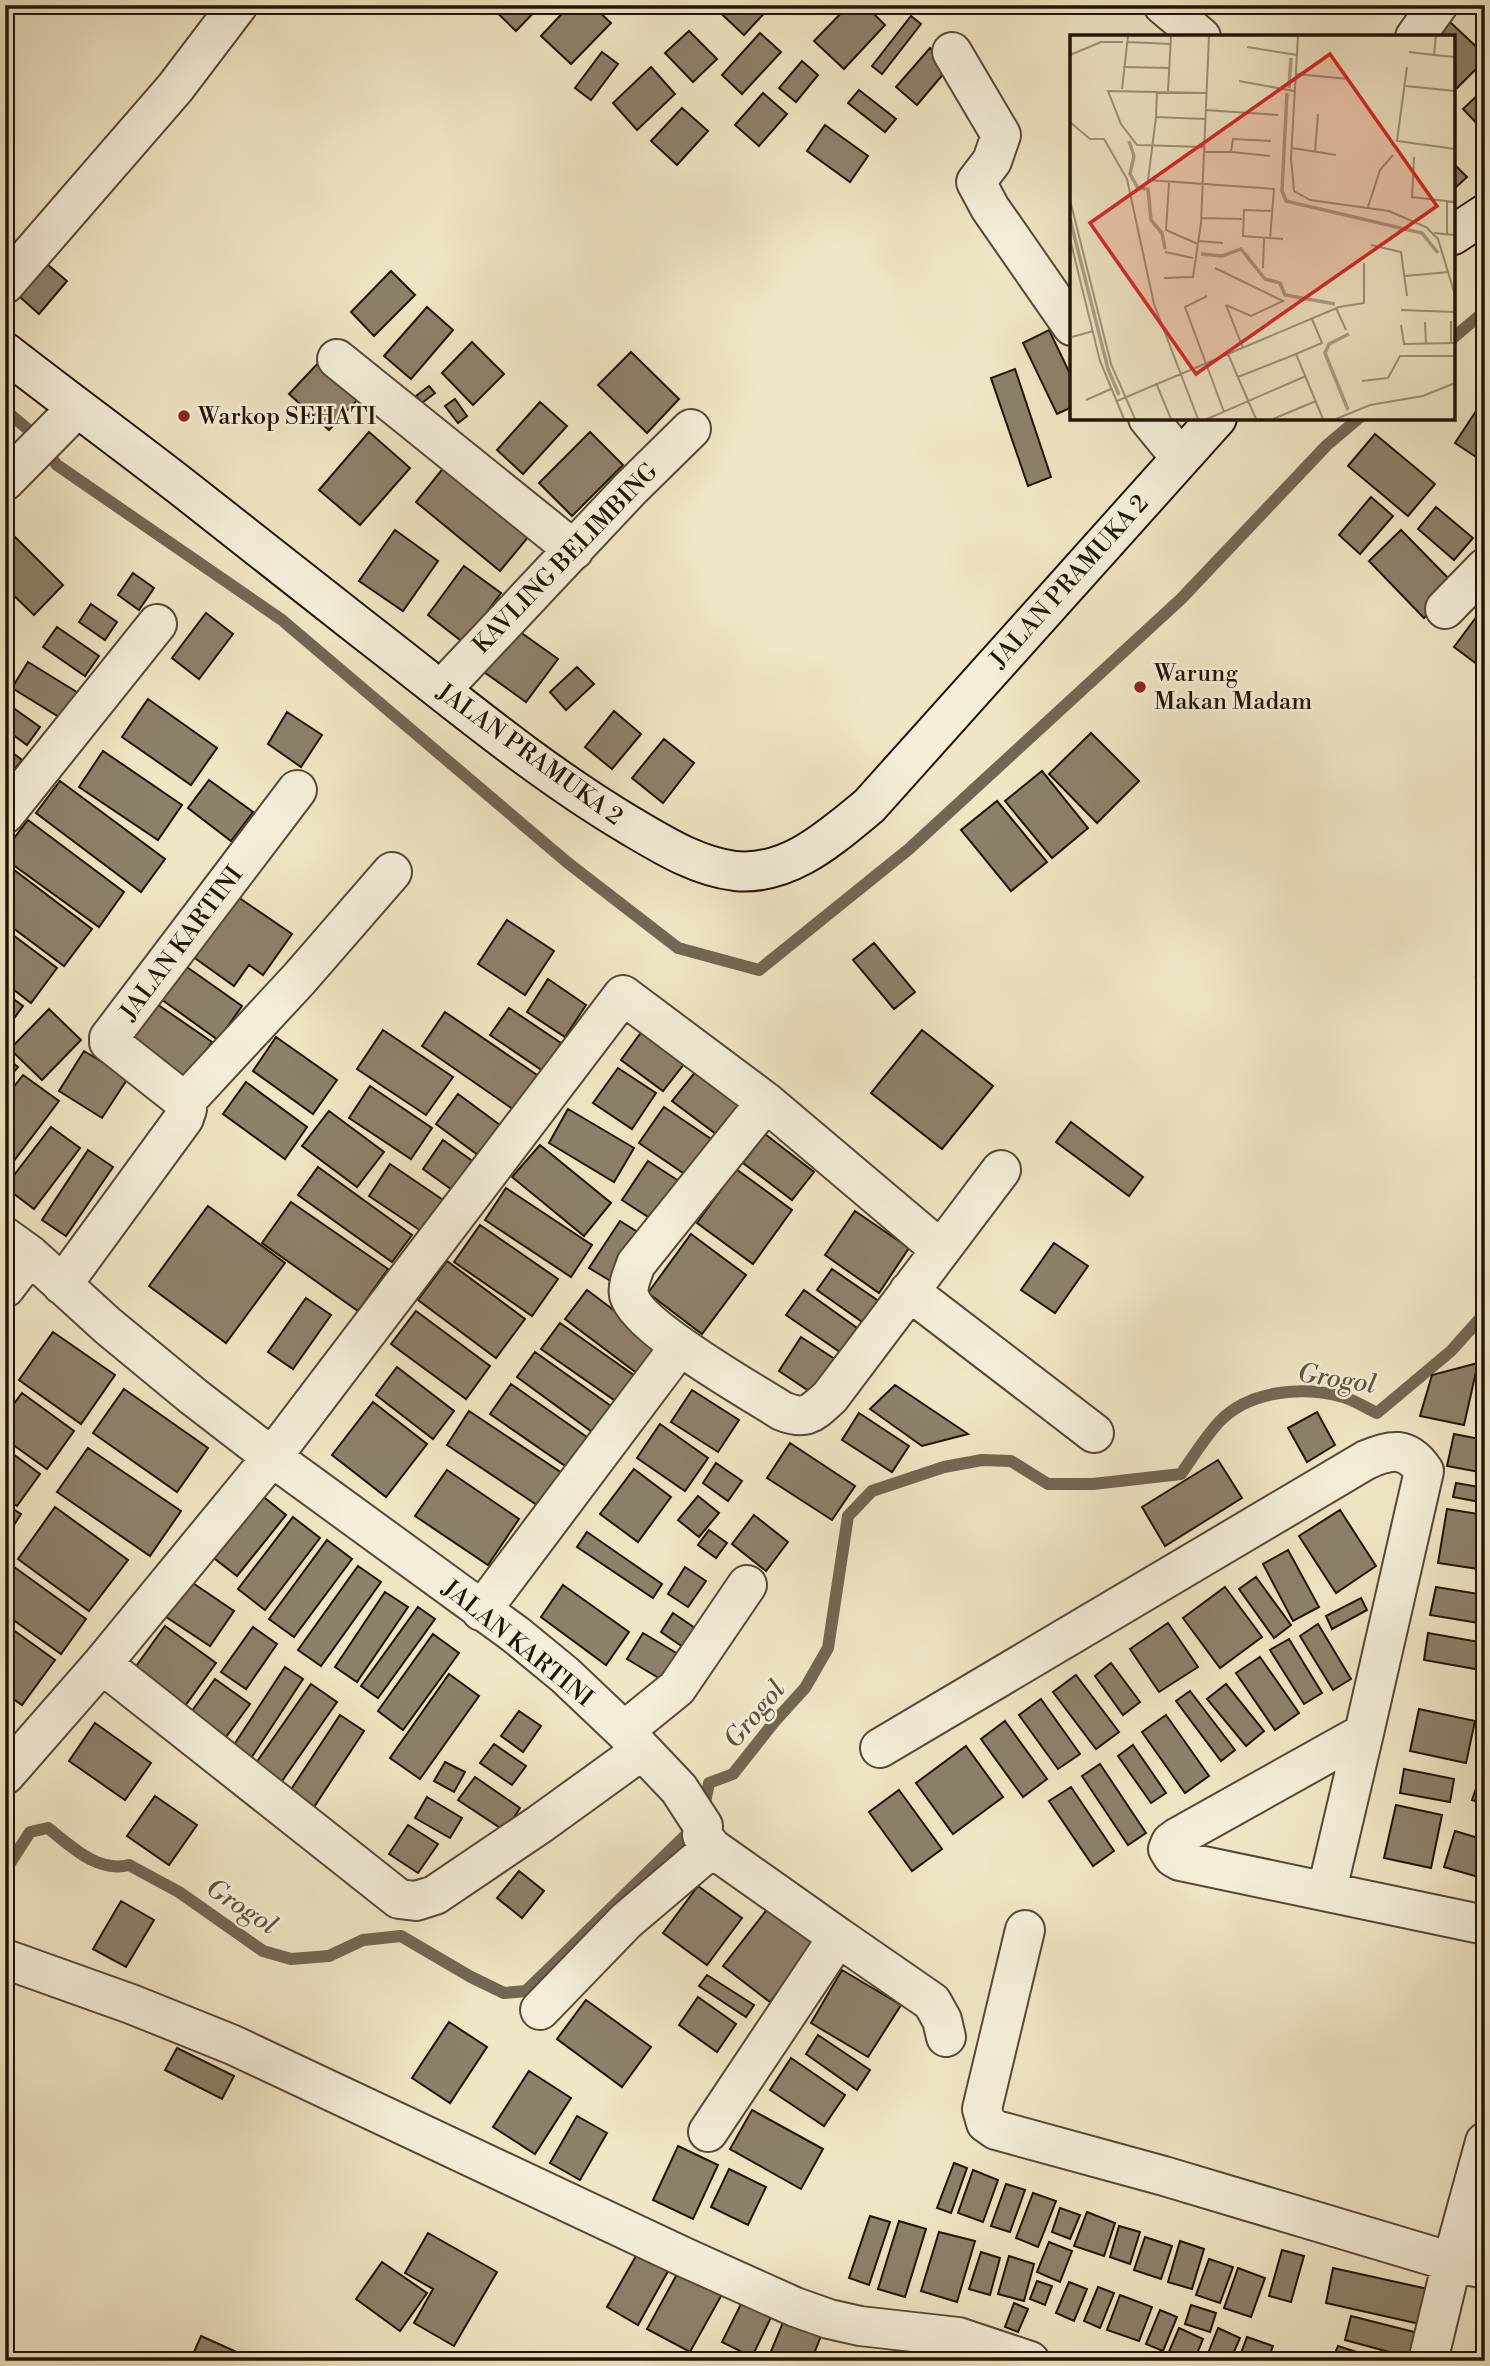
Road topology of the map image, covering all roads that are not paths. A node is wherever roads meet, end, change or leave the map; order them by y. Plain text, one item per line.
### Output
1 (238, 5) edge
2 (1163, 5) edge
3 (1438, 5) edge
4 (1199, 35) edge
5 (1416, 35) edge
6 (952, 52) dead end
7 (1485, 214) edge
8 (1455, 234) edge
9 (5, 284) edge
10 (1070, 323) edge
11 (5, 352) edge
12 (337, 359) dead end
13 (1150, 420) edge
14 (1215, 420) edge
15 (691, 429) dead end
16 (40, 445) edge
17 (1180, 457) junction
18 (574, 550) junction
19 (1485, 568) edge
20 (1445, 609) dead end
21 (157, 624) dead end
22 (458, 671) junction
23 (297, 790) dead end
24 (5, 814) edge
25 (392, 872) dead end
26 (185, 1102) junction
27 (766, 1102) junction
28 (1001, 1170) dead end
29 (18, 1246) edge
30 (941, 1250) junction
31 (62, 1284) junction
32 (5, 1288) edge
33 (909, 1291) junction
34 (680, 1346) junction
35 (1094, 1433) dead end
36 (272, 1457) junction
37 (747, 1585) dead end
38 (481, 1611) junction
39 (102, 1664) junction
40 (1364, 1732) junction
41 (633, 1741) junction
42 (880, 1748) dead end
43 (5, 1775) edge
44 (705, 1836) junction
45 (1327, 1890) junction
46 (1485, 1925) edge
47 (1025, 1930) dead end
48 (838, 1937) junction
49 (5, 1959) edge
50 (540, 2010) dead end
51 (946, 2037) dead end
52 (708, 2132) dead end
53 (1485, 2142) edge
54 (1468, 2266) edge
55 (1030, 2361) edge
56 (1428, 2361) edge

1 - 9 street
2 - 4 street
3 - 5 street
6 - 10 street
7 - 8 street
11 - 16 street, JALAN PRAMUKA 2
12 - 18 street
13 - 17 street
14 - 17 street, JALAN PRAMUKA 2
15 - 18 street, KAVLING BELIMBING
16 - 22 street, JALAN PRAMUKA 2
17 - 22 street, JALAN PRAMUKA 2
18 - 22 street, KAVLING BELIMBING
19 - 20 street
21 - 24 street
23 - 26 street, JALAN KARTINI
25 - 26 street
26 - 31 street
27 - 30 street
27 - 34 street
27 - 36 street
28 - 30 street
29 - 31 street, JALAN KARTINI
29 - 32 street, JALAN KARTINI
30 - 33 street
31 - 36 street, JALAN KARTINI
33 - 34 street
33 - 35 street
34 - 38 street
36 - 38 street, JALAN KARTINI
36 - 39 street
37 - 41 street
38 - 41 street, JALAN KARTINI
39 - 41 street
39 - 43 street
40 - 42 street
40 - 45 street
40 - 45 street
41 - 44 street, JALAN KARTINI
44 - 48 street
44 - 50 street
45 - 46 street
47 - 54 street
48 - 51 street
48 - 52 street
49 - 55 street
53 - 54 street
54 - 56 street

